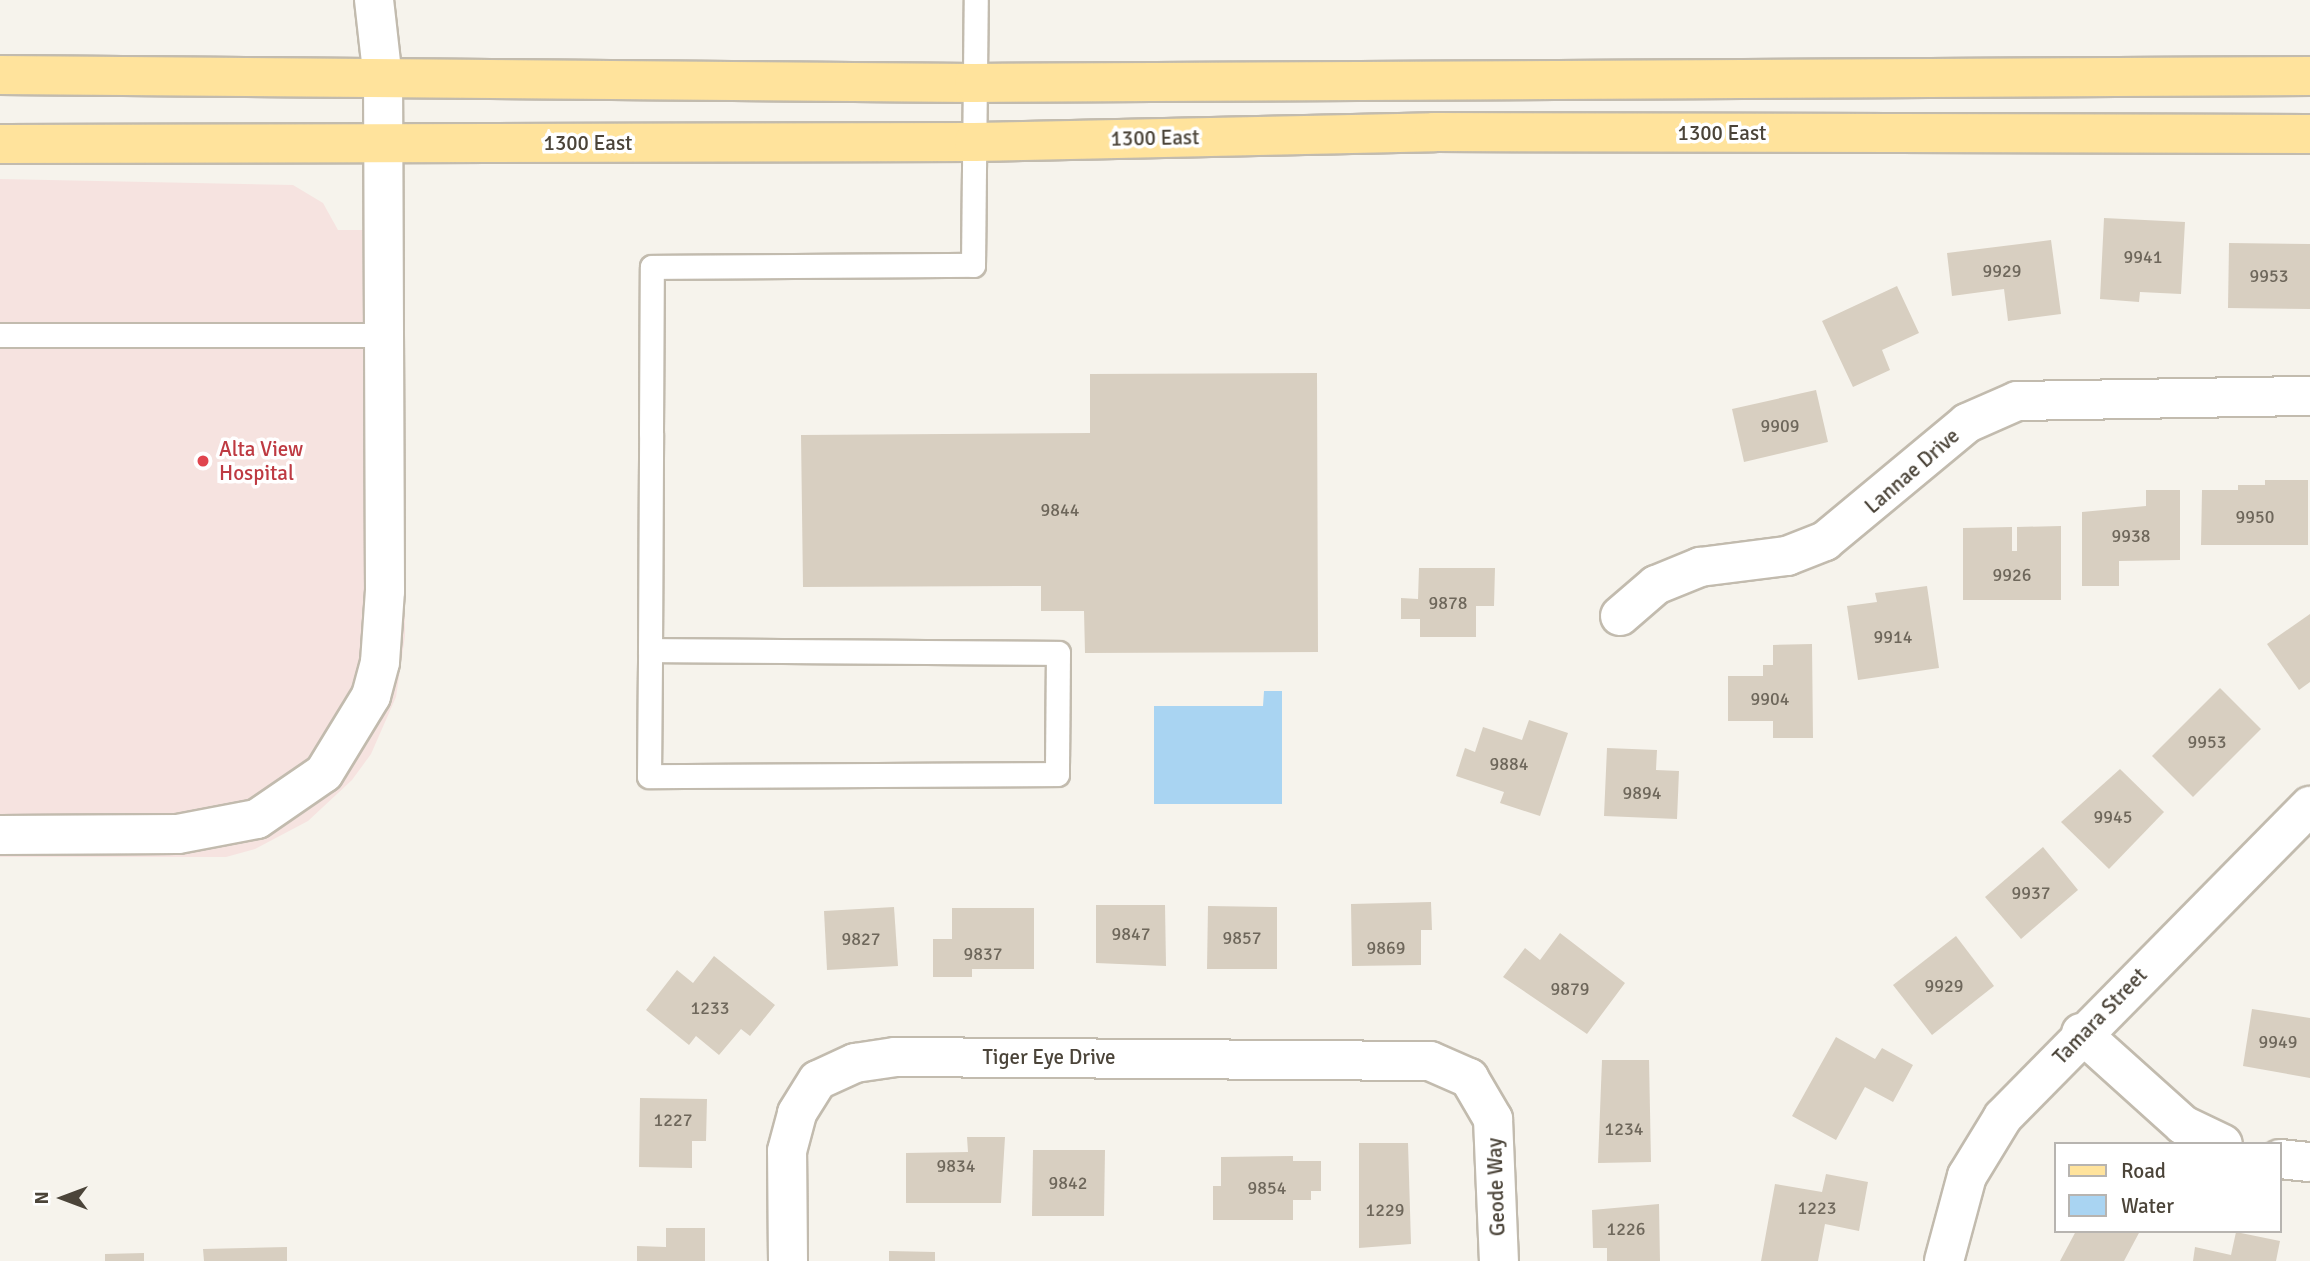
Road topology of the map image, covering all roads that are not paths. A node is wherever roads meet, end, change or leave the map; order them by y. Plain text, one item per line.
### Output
1 (374, 0) edge
2 (976, 0) edge
3 (0, 75) edge
4 (2310, 76) edge
5 (383, 80) junction
6 (974, 83) junction
7 (2310, 134) edge
8 (974, 142) junction
9 (0, 144) edge
10 (383, 144) junction
11 (0, 335) edge
12 (384, 335) junction
13 (2310, 396) edge
14 (1620, 616) dead end
15 (650, 650) junction
16 (2310, 806) edge
17 (0, 835) edge
18 (2081, 1033) junction
19 (1469, 1078) joint
20 (2219, 1142) edge
21 (2282, 1159) edge
22 (2310, 1162) edge
23 (788, 1261) edge
24 (1499, 1261) edge
25 (1944, 1261) edge

1 - 5 street
2 - 6 lane
3 - 5 main road
4 - 6 main road
5 - 6 main road
5 - 10 street
6 - 8 lane
7 - 8 main road, 1300 East
8 - 10 main road, 1300 East
8 - 15 lane
9 - 10 main road, 1300 East
10 - 12 street
11 - 12 lane
12 - 17 street
13 - 14 street, Lannae Drive
15 - 15 lane
16 - 18 street, Tamara Street
18 - 20 street
18 - 25 street, Tamara Street
19 - 23 street, Tiger Eye Drive
19 - 24 street, Geode Way
21 - 22 street

